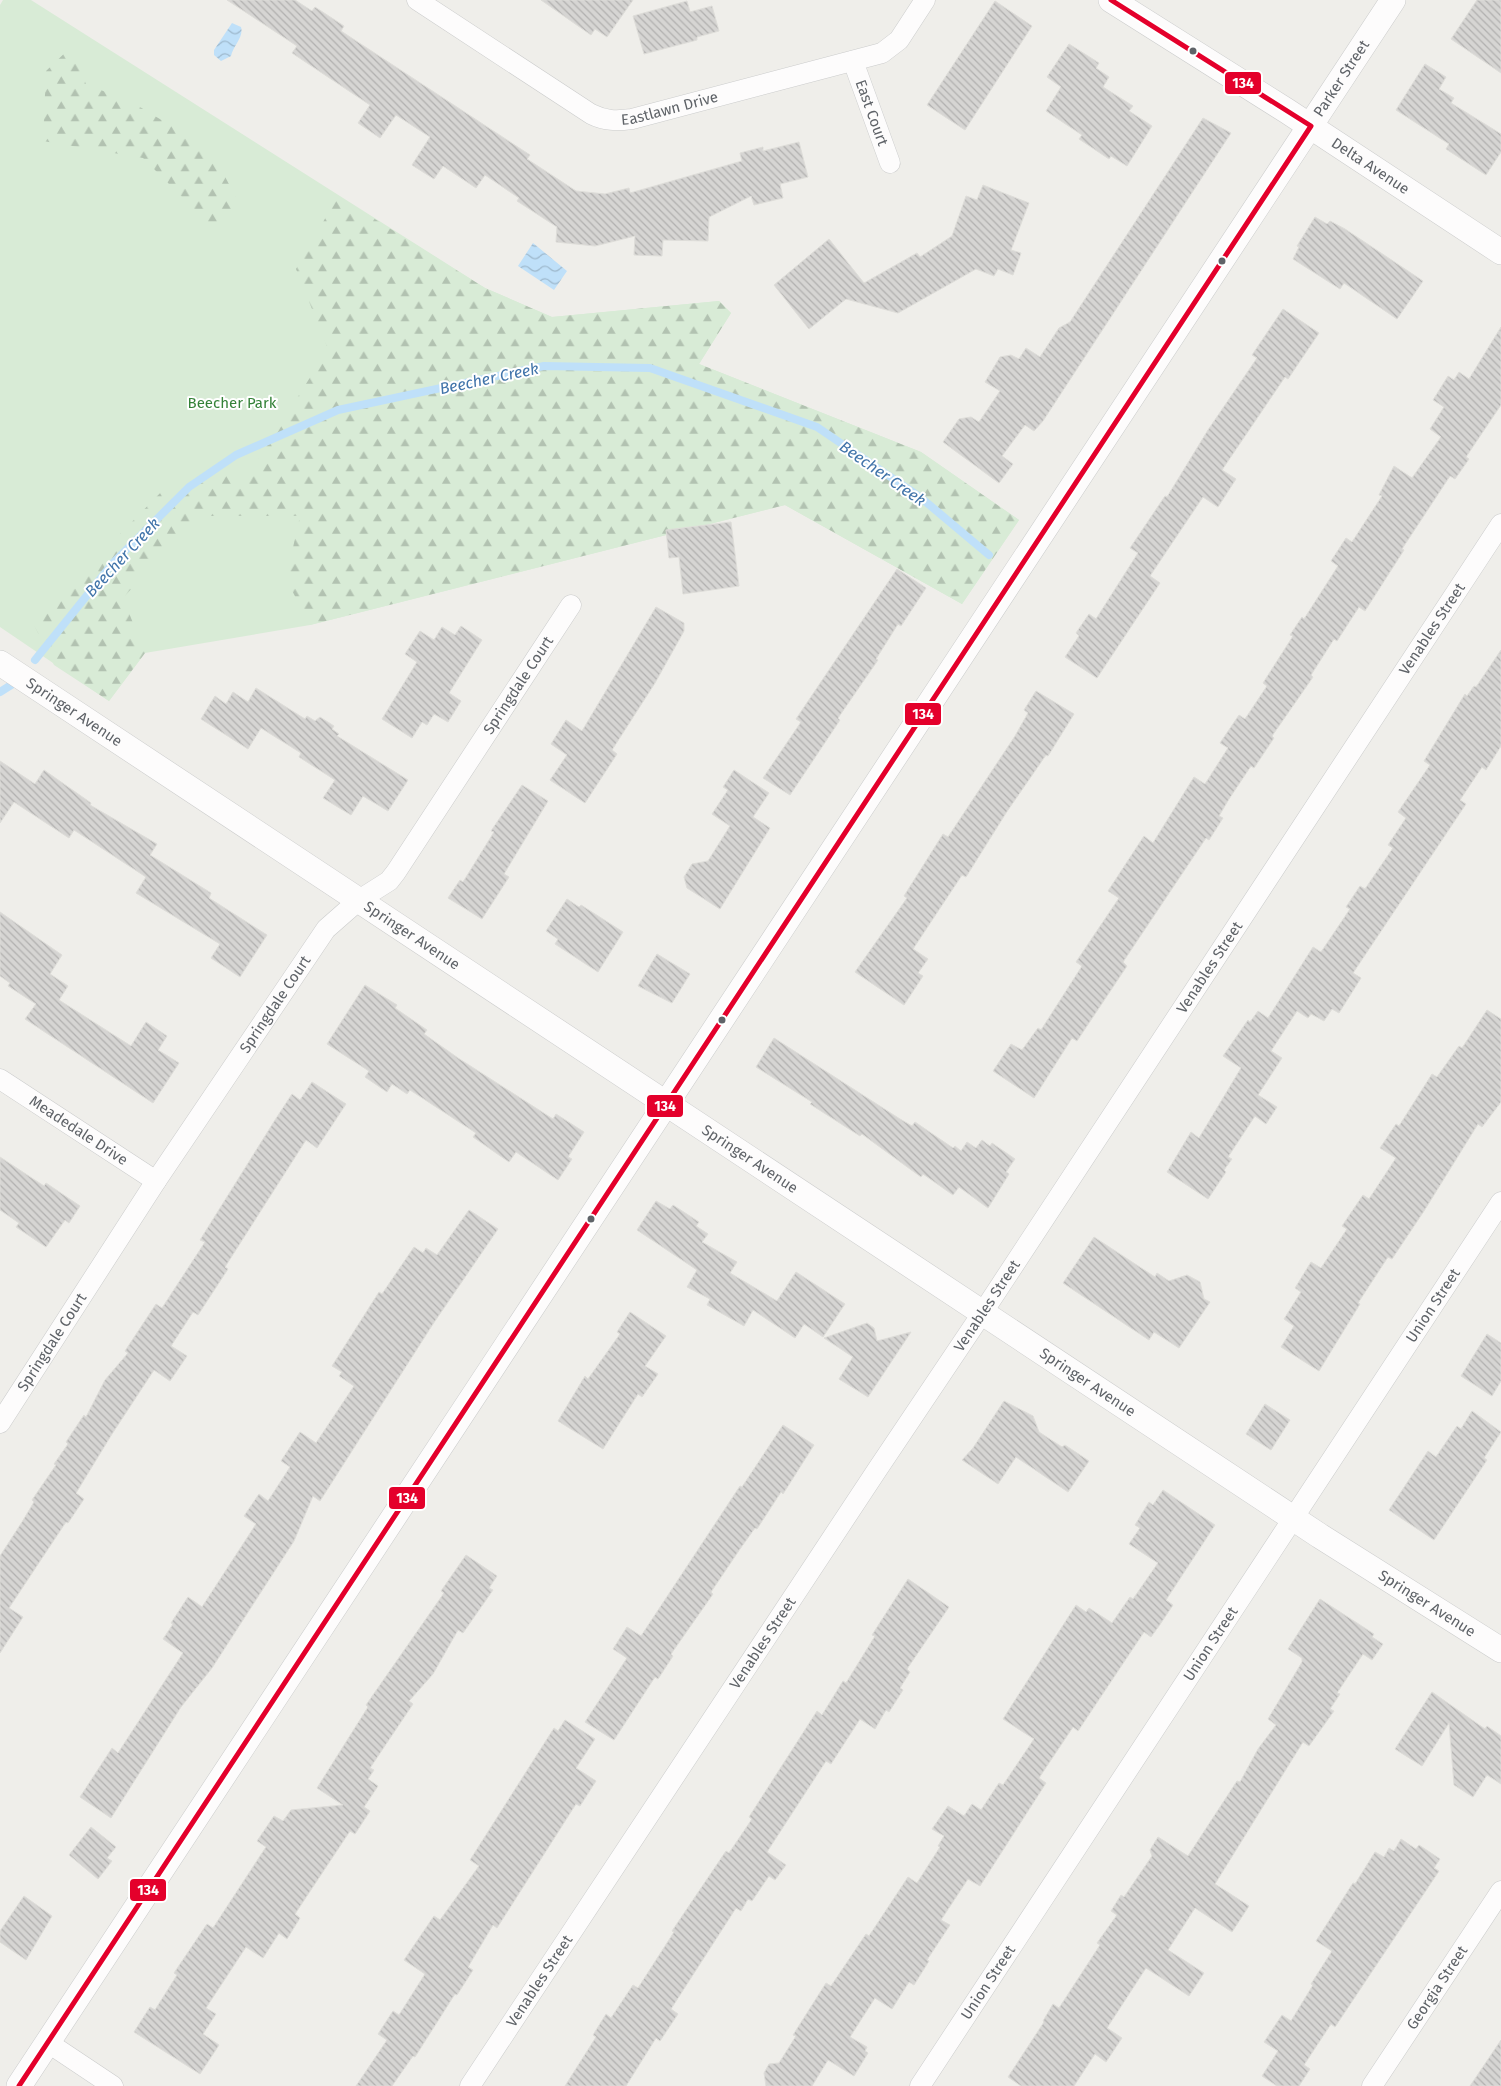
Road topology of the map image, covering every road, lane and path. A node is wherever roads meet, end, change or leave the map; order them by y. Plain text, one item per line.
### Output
1 (417, 0) edge
2 (925, 0) edge
3 (1111, 0) edge
4 (1394, 0) edge
5 (853, 61) junction
6 (1310, 126) junction
7 (890, 163) dead end
8 (1501, 252) edge
9 (1501, 524) edge
10 (571, 604) dead end
11 (0, 663) edge
12 (360, 900) junction
13 (0, 1079) edge
14 (666, 1102) junction
15 (156, 1181) junction
16 (1501, 1202) edge
17 (983, 1312) junction
18 (0, 1423) edge
19 (1294, 1518) junction
20 (1501, 1650) edge
21 (1501, 1891) edge
22 (47, 2042) junction
23 (19, 2086) edge
24 (113, 2086) edge
25 (470, 2086) edge
26 (920, 2086) edge
27 (1372, 2086) edge

1 - 5 street, Eastlawn Drive
2 - 5 street, Eastlawn Drive
3 - 6 street, Delta Avenue
4 - 6 street, Parker Street
5 - 7 street, East Court
6 - 8 street, Delta Avenue
6 - 14 street, Parker Street
9 - 17 street, Venables Street
10 - 12 street, Springdale Court
11 - 12 street, Springer Avenue
12 - 14 street, Springer Avenue
12 - 15 street, Springdale Court
13 - 15 street, Meadedale Drive
14 - 17 street, Springer Avenue
14 - 22 street, Parker Street
15 - 18 street, Springdale Court
16 - 19 street, Union Street
17 - 19 street, Springer Avenue
17 - 25 street, Venables Street
19 - 20 street, Springer Avenue
19 - 26 street, Union Street
21 - 27 street, Georgia Street
22 - 23 street, Parker Street
22 - 24 street

